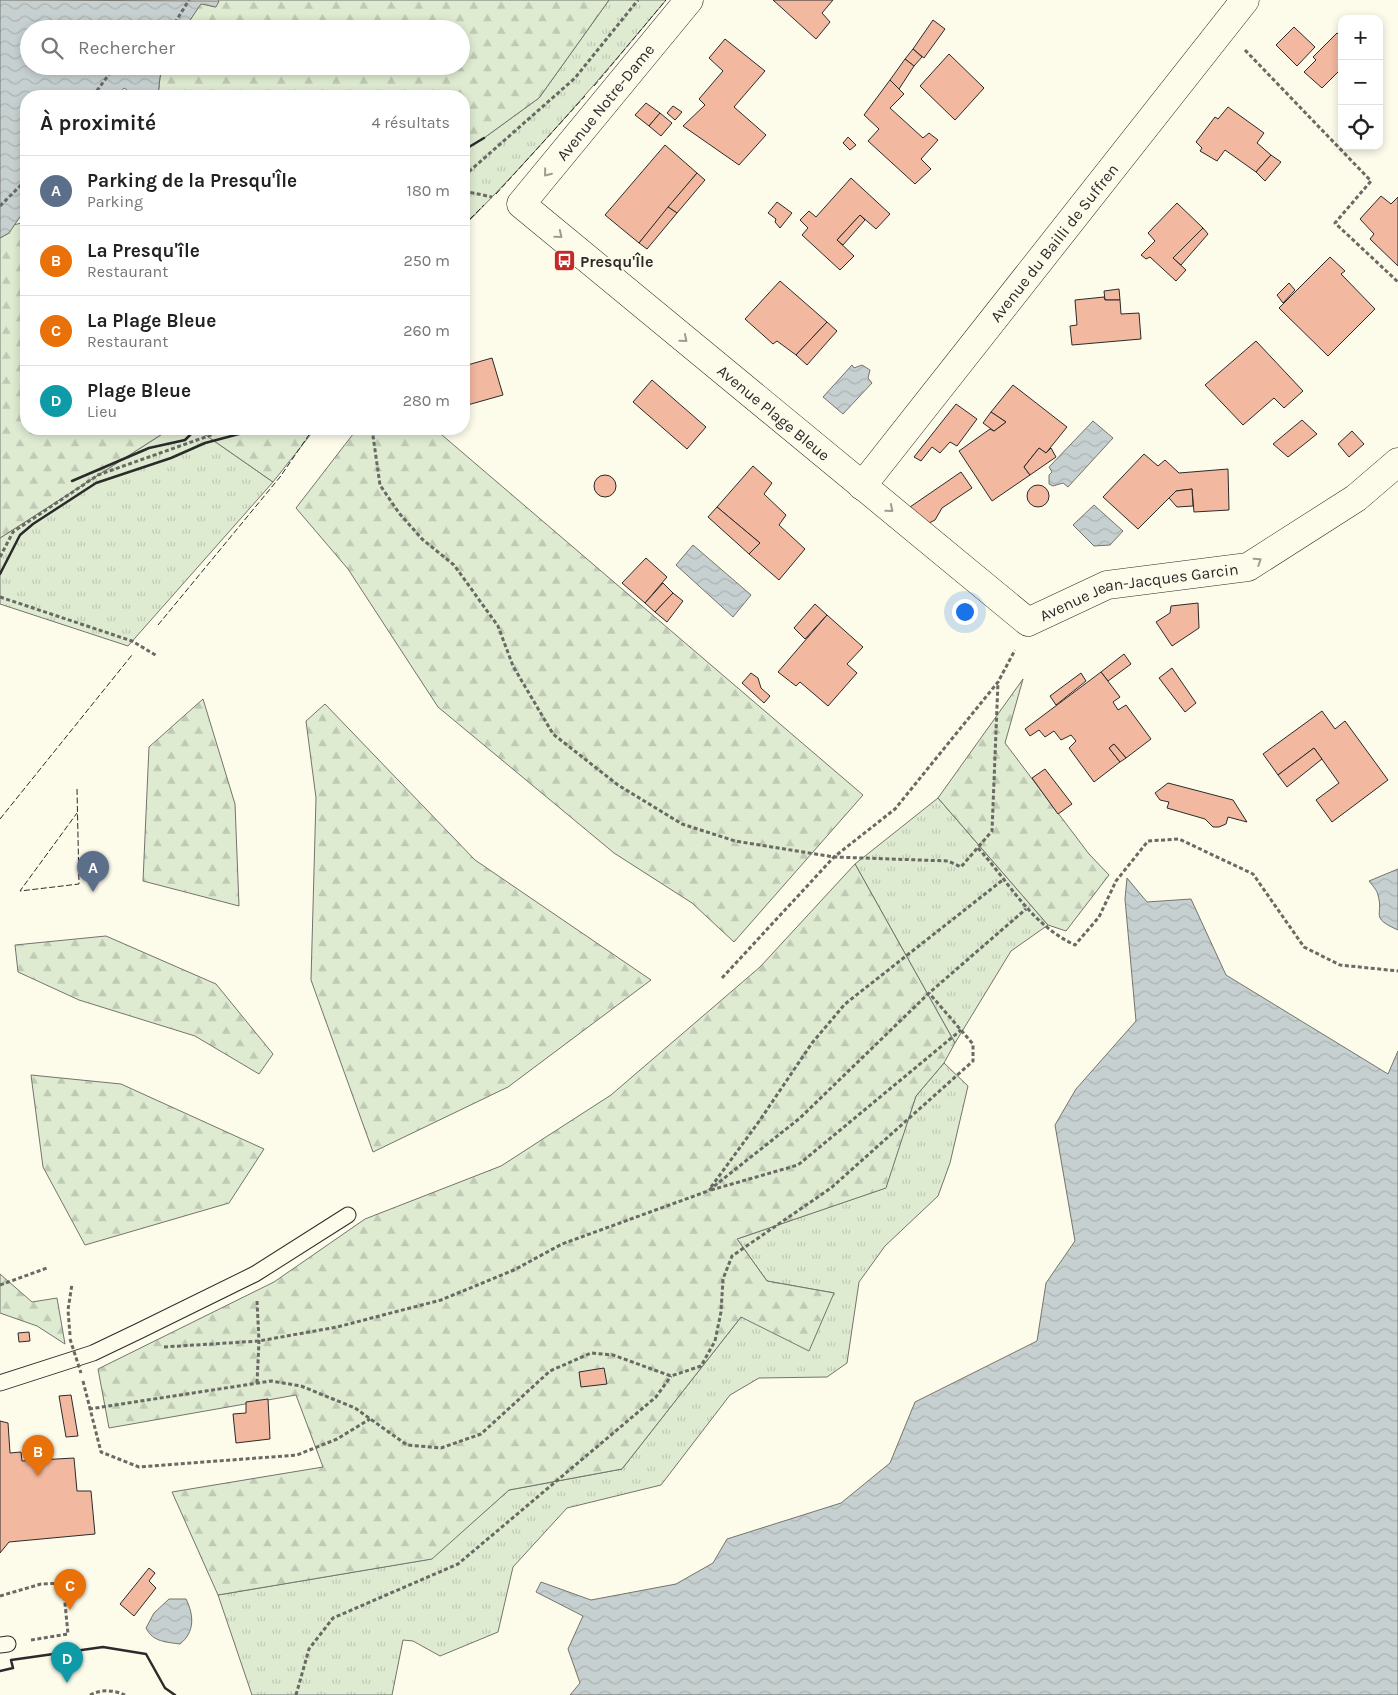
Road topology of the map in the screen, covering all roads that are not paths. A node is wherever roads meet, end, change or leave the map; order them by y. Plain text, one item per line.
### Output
1 (689, 0) edge
2 (1245, 0) edge
3 (521, 204) joint
4 (1398, 462) edge
5 (862, 486) junction
6 (1028, 622) joint
7 (348, 1215) dead end
8 (0, 1383) edge

1 -> 3 street, Avenue Notre-Dame
2 - 5 street, Avenue du Bailli de Suffren
3 -> 5 street, Avenue Plage Bleue
6 -> 4 street, Avenue Jean-Jacques Garcin
5 -> 6 street, Avenue Plage Bleue
7 - 8 lane

